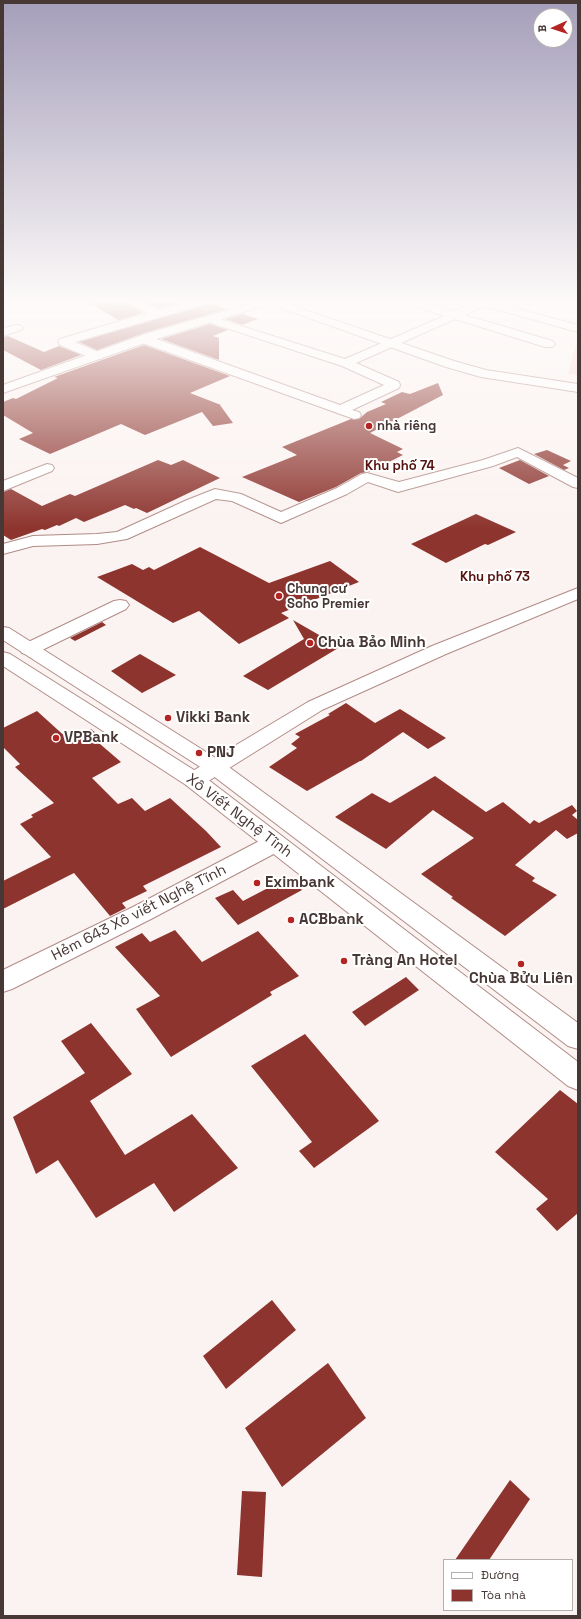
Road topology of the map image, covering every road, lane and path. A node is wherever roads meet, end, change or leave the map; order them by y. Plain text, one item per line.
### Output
1 (35, 379) edge
2 (254, 379) edge
3 (380, 379) edge
4 (513, 379) edge
5 (578, 388) edge
6 (3, 390) edge
7 (341, 410) junction
8 (359, 417) dead end
9 (47, 468) dead end
10 (578, 484) edge
11 (3, 486) edge
12 (3, 549) edge
13 (578, 593) edge
14 (120, 605) dead end
15 (3, 632) edge
16 (29, 649) junction
17 (3, 658) edge
18 (215, 767) junction
19 (194, 780) junction
20 (276, 843) junction
21 (3, 982) edge
22 (578, 1038) edge
23 (578, 1078) edge

1 - 6 street
2 - 7 street
3 - 7 street
4 - 5 street
7 - 8 street
9 - 11 street
10 - 12 street
13 - 18 street
14 - 16 street
15 - 16 street, Xô Viết Nghệ Tĩnh
16 - 18 street, Xô Viết Nghệ Tĩnh
17 - 19 street, Xô Viết Nghệ Tĩnh
18 - 19 street
18 - 22 street, Xô Viết Nghệ Tĩnh
19 - 20 street, Xô Viết Nghệ Tĩnh
20 - 21 street, Hẻm 643 Xô viết Nghệ Tĩnh
20 - 23 street, Xô Viết Nghệ Tĩnh

